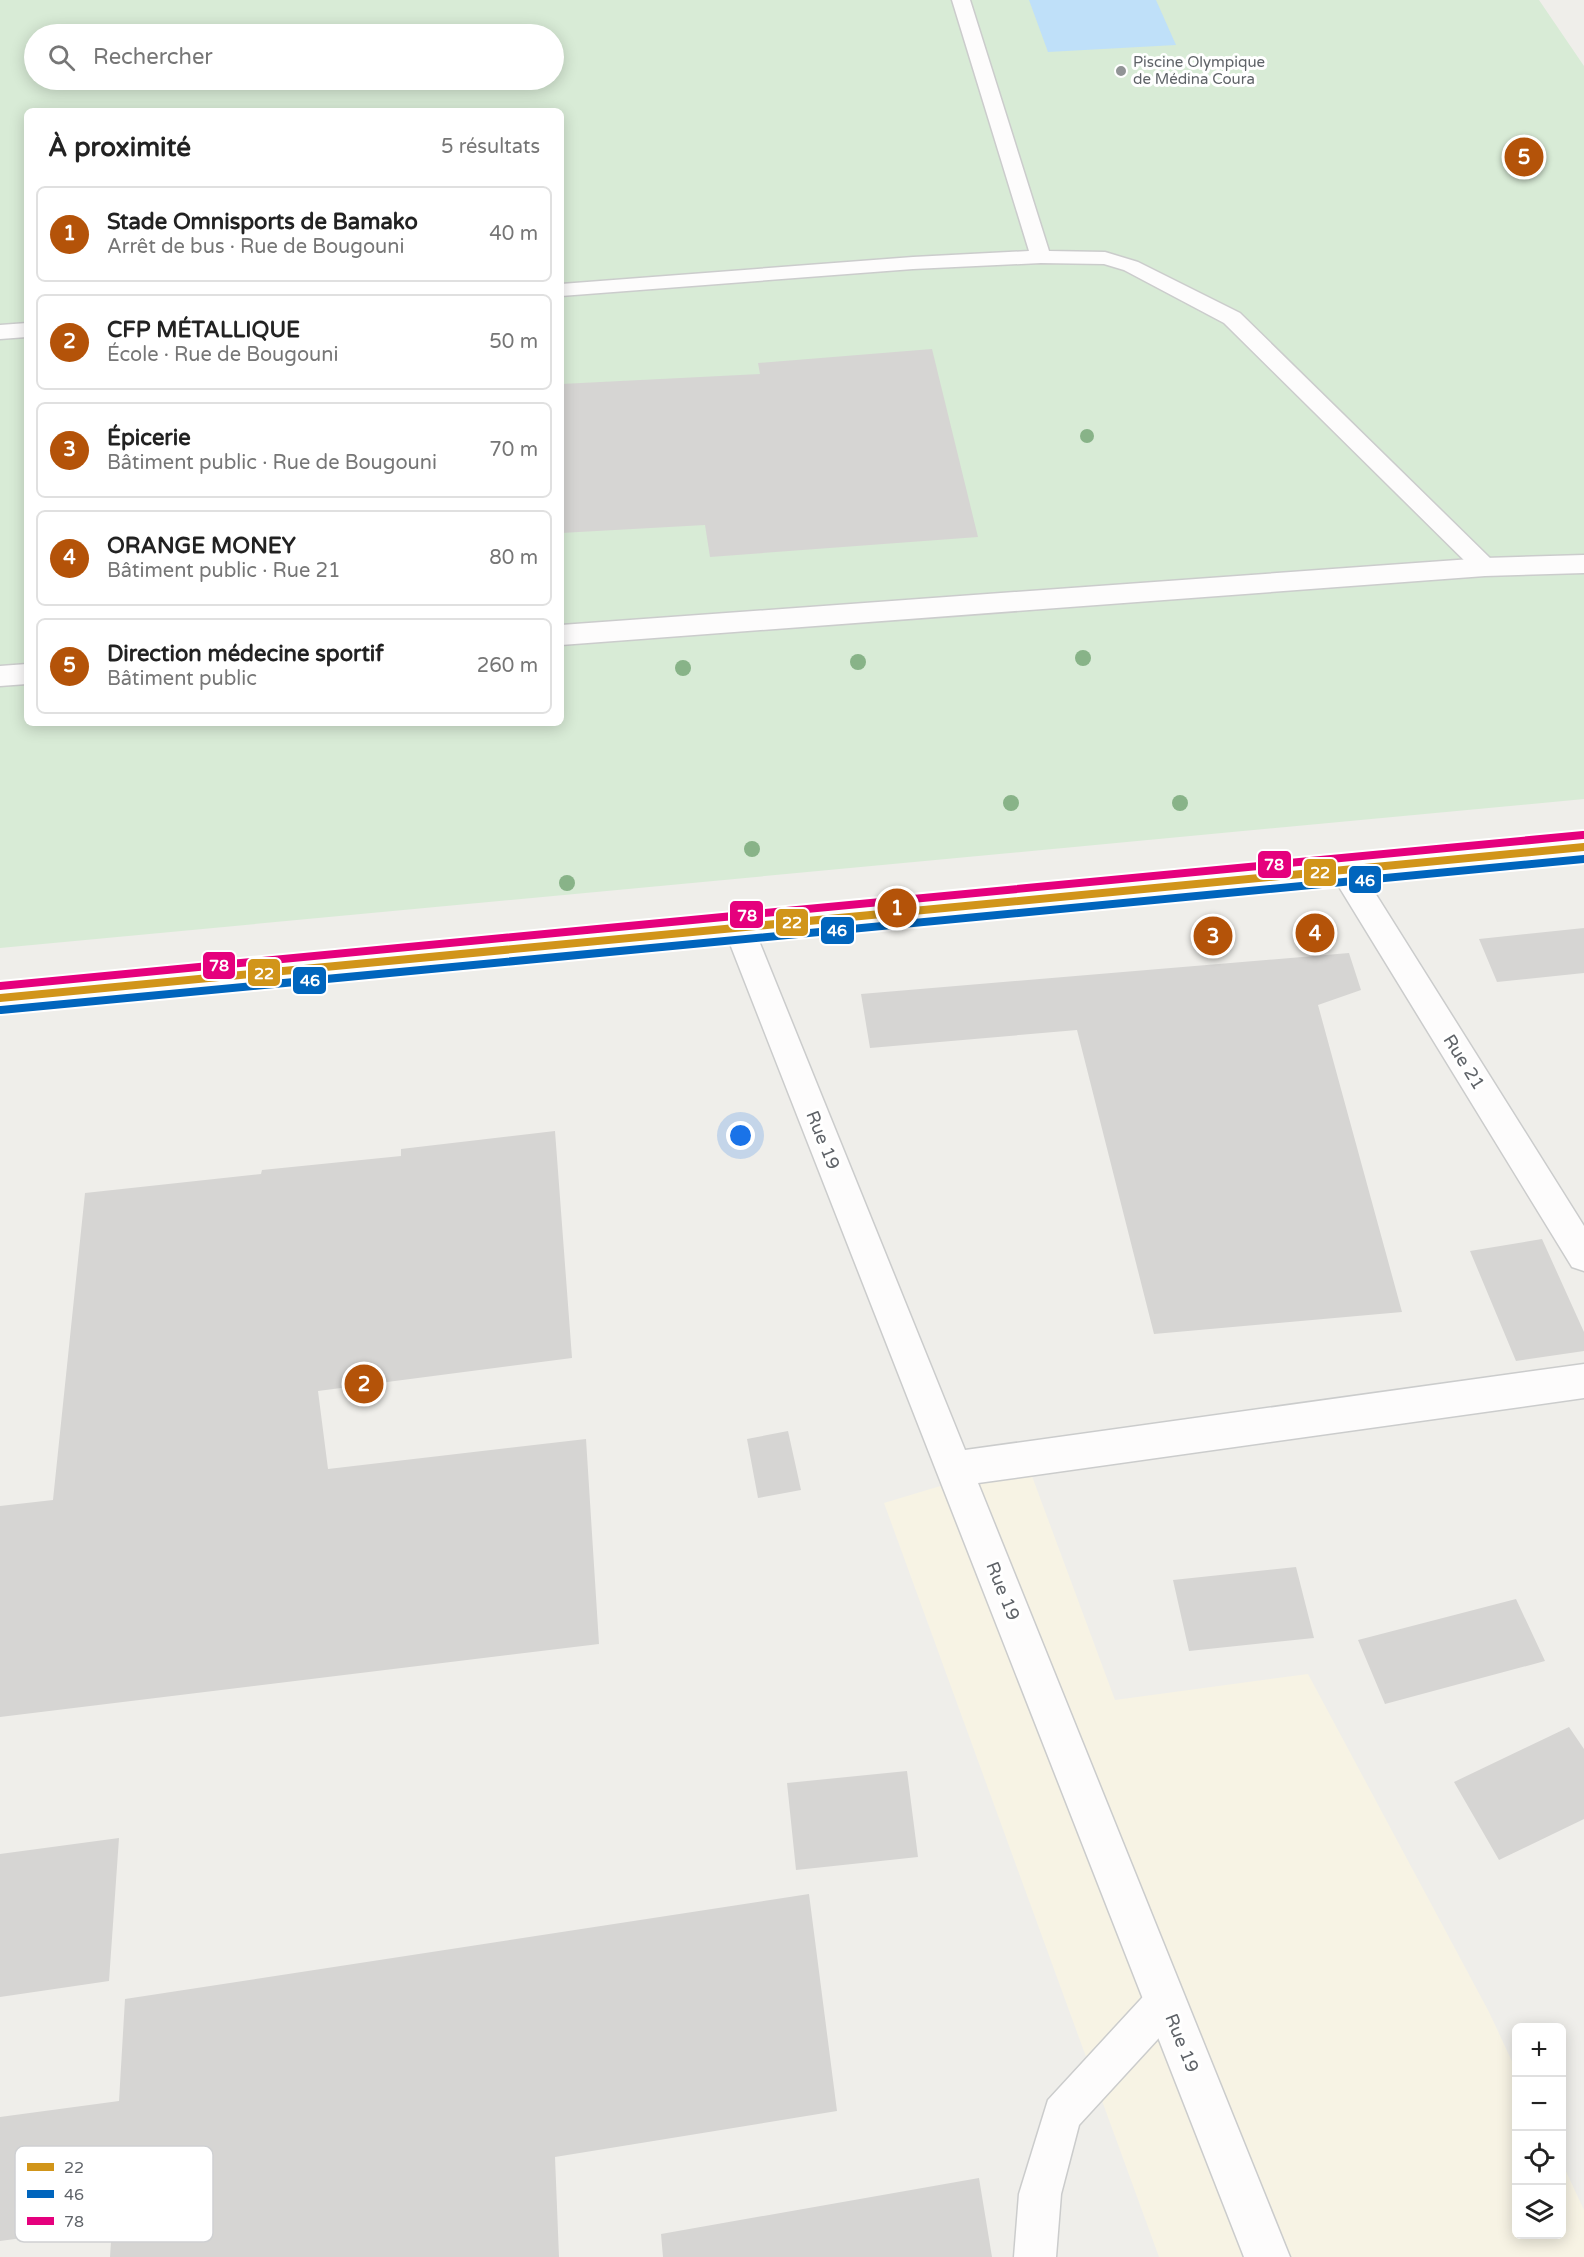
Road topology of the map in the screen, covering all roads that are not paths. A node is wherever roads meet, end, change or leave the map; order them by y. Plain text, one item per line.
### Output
1 (961, 0) edge
2 (1041, 257) junction
3 (564, 290) edge
4 (24, 330) edge
5 (0, 332) edge
6 (1584, 564) edge
7 (1485, 567) junction
8 (564, 635) edge
9 (24, 674) edge
10 (0, 676) edge
11 (1584, 847) edge
12 (1344, 869) junction
13 (738, 926) junction
14 (0, 998) edge
15 (1584, 1256) edge
16 (1584, 1381) edge
17 (954, 1469) junction
18 (1166, 2001) junction
19 (1035, 2257) edge
20 (1267, 2257) edge

1 - 2 lane
2 - 3 lane
2 - 7 lane
4 - 5 lane
6 - 7 street
7 - 8 street
9 - 10 street
11 - 12 street
12 - 13 street
12 - 15 street, Rue 21
13 - 14 street
13 - 17 street, Rue 19
16 - 17 street
17 - 18 street, Rue 19
18 - 19 lane
18 - 20 street, Rue 19

